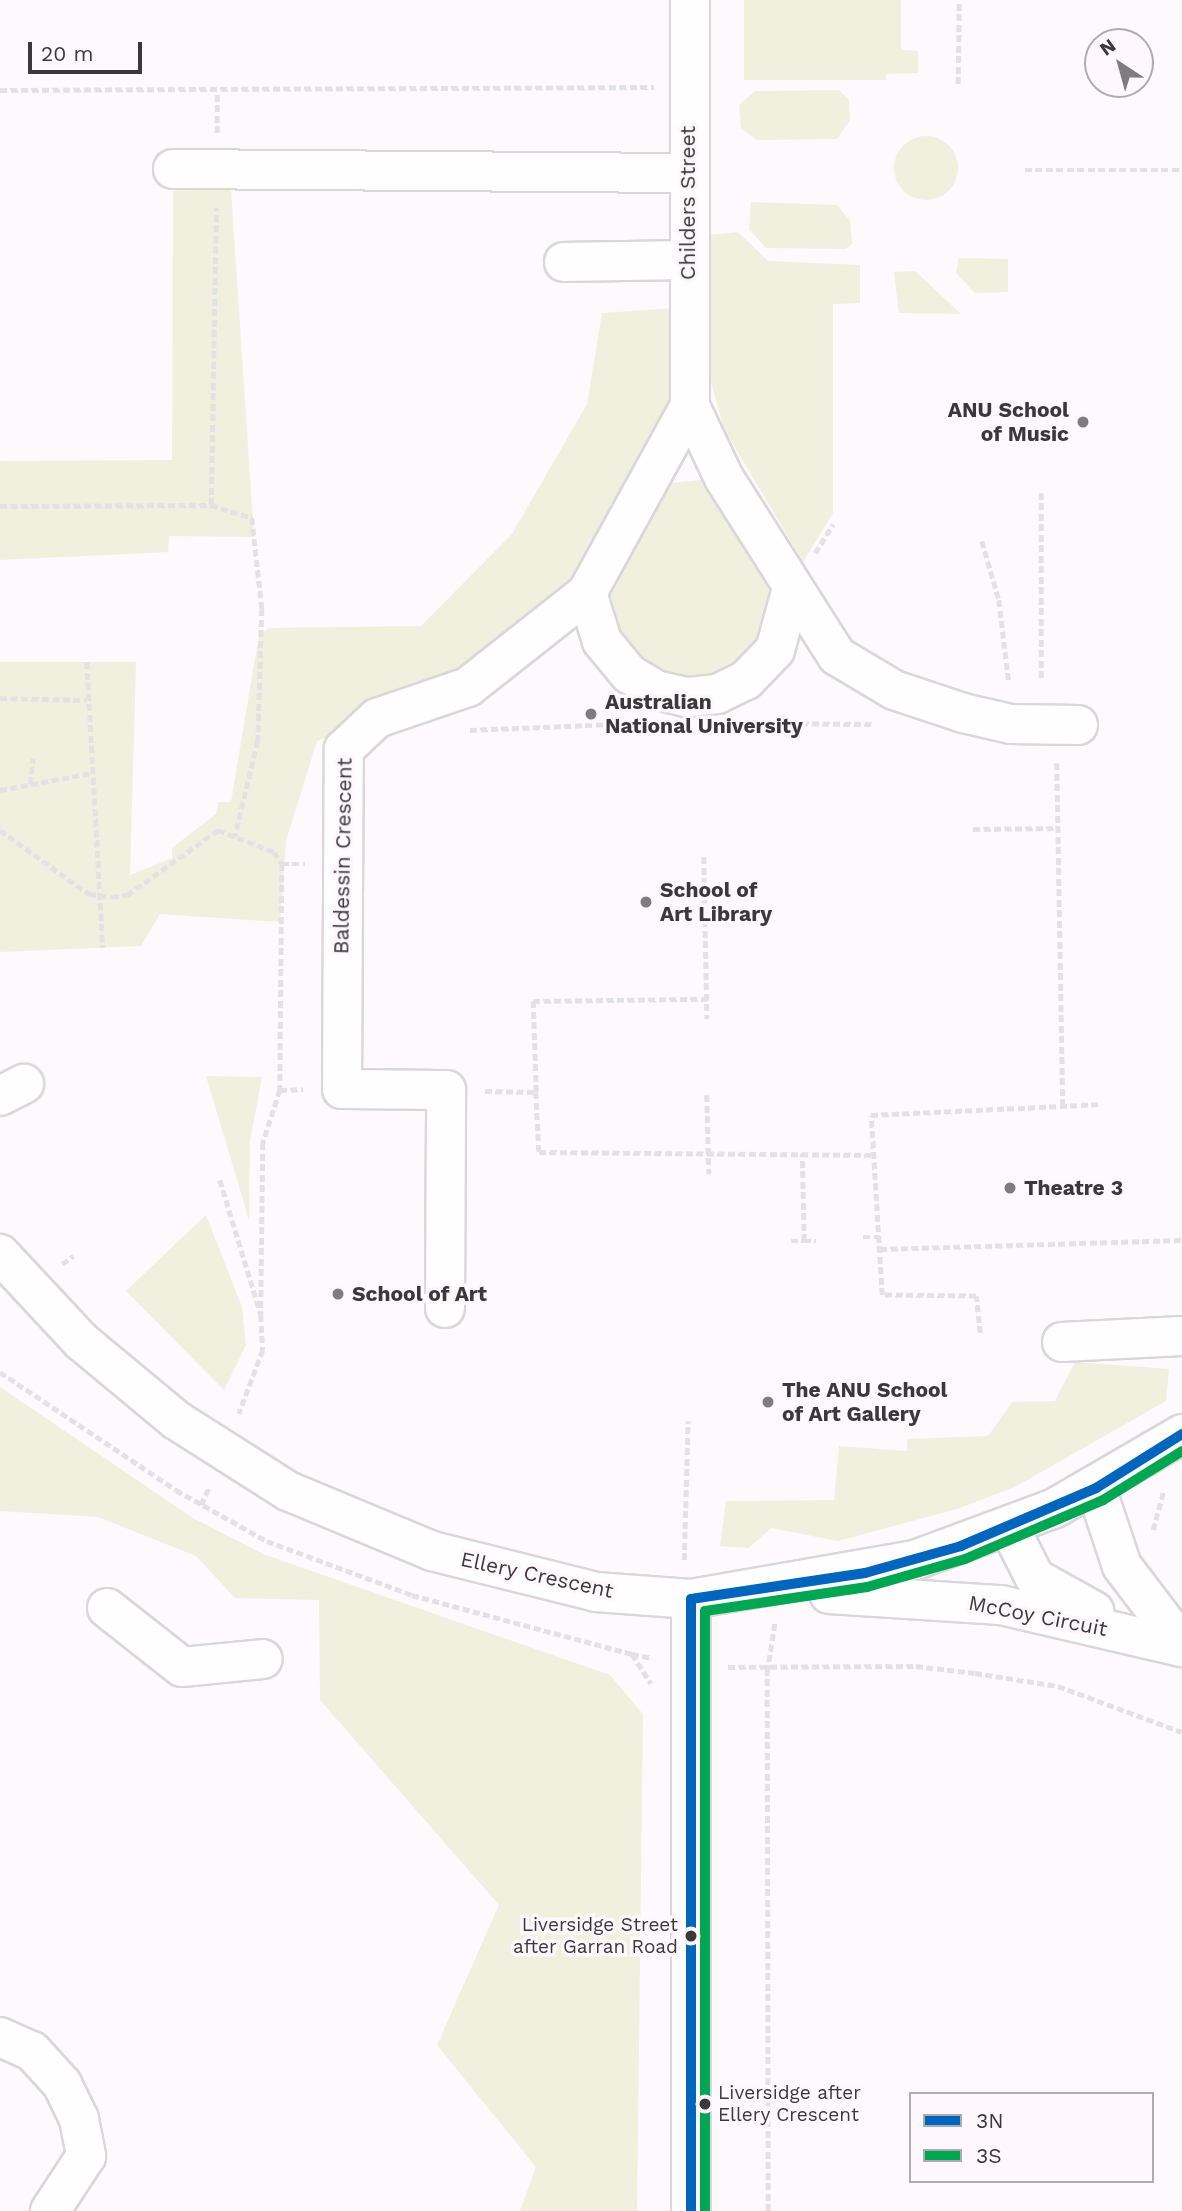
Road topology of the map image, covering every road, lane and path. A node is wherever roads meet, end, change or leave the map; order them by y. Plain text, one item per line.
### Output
1 (690, 0) edge
2 (959, 0) edge
3 (958, 84) dead end
4 (667, 87) dead end
5 (0, 90) edge
6 (218, 92) junction
7 (173, 169) dead end
8 (216, 169) junction
9 (1025, 170) dead end
10 (1182, 170) edge
11 (688, 173) junction
12 (686, 260) junction
13 (564, 262) dead end
14 (690, 406) junction
15 (1041, 493) dead end
16 (211, 505) junction
17 (0, 506) edge
18 (833, 524) dead end
19 (982, 541) dead end
20 (813, 556) dead end
21 (792, 588) junction
22 (587, 593) junction
23 (87, 662) dead end
24 (1041, 678) dead end
25 (1009, 688) dead end
26 (0, 698) edge
27 (86, 700) junction
28 (1078, 725) dead end
29 (1049, 756) dead end
30 (33, 758) dead end
31 (92, 773) junction
32 (30, 785) junction
33 (0, 790) edge
34 (1059, 828) junction
35 (973, 829) dead end
36 (0, 830) edge
37 (235, 837) junction
38 (704, 857) dead end
39 (102, 896) junction
40 (103, 948) dead end
41 (707, 999) junction
42 (707, 1019) dead end
43 (446, 1090) junction
44 (536, 1092) junction
45 (707, 1095) dead end
46 (1102, 1104) dead end
47 (1063, 1108) junction
48 (708, 1154) junction
49 (802, 1154) junction
50 (874, 1155) junction
51 (709, 1174) dead end
52 (220, 1180) dead end
53 (863, 1237) dead end
54 (879, 1237) junction
55 (1182, 1240) edge
56 (791, 1241) dead end
57 (804, 1241) junction
58 (816, 1241) dead end
59 (880, 1249) junction
60 (0, 1254) edge
61 (445, 1308) dead end
62 (261, 1315) junction
63 (980, 1333) dead end
64 (1182, 1336) edge
65 (1062, 1342) dead end
66 (0, 1372) edge
67 (688, 1422) dead end
68 (1182, 1434) edge
69 (224, 1451) junction
70 (1096, 1488) junction
71 (201, 1505) junction
72 (1010, 1529) junction
73 (684, 1560) dead end
74 (766, 1591) junction
75 (691, 1599) junction
76 (107, 1608) dead end
77 (1182, 1646) edge
78 (632, 1654) junction
79 (263, 1659) dead end
80 (691, 1663) junction
81 (767, 1672) junction
82 (655, 1698) dead end
83 (1182, 1732) edge
84 (0, 2037) edge
85 (50, 2211) edge
86 (691, 2211) edge
87 (768, 2211) edge

1 - 11 street, Childers Street
2 - 3 path
4 - 6 path
5 - 6 path
6 - 8 path
7 - 8 street
8 - 11 street
8 - 16 path
9 - 10 path
11 - 12 street, Childers Street
12 - 13 street
12 - 14 street, Childers Street
14 - 21 street
14 - 22 street
15 - 24 path
16 - 17 path
16 - 37 path
18 - 20 path
19 - 25 path
21 - 22 street
21 - 28 street
22 - 43 street, Baldessin Crescent
23 - 27 path
26 - 27 path
27 - 31 path
29 - 34 path
30 - 32 path
31 - 32 path
31 - 39 path
32 - 33 path
34 - 35 path
34 - 47 path
36 - 39 path
37 - 39 path
37 - 62 path
38 - 41 path
39 - 40 path
41 - 42 path
41 - 44 path
43 - 44 path
43 - 61 street
44 - 48 path
45 - 48 path
46 - 47 path
47 - 50 path
48 - 49 path
48 - 51 path
49 - 50 path
49 - 57 path
50 - 54 path
52 - 62 path
53 - 54 path
54 - 59 path
55 - 59 path
56 - 57 path
57 - 58 path
59 - 63 path
60 - 69 street, Ellery Crescent
62 - 69 path
64 - 65 street
66 - 71 path
67 - 73 path
68 - 70 street, Ellery Crescent
69 - 71 path
69 - 75 street, Ellery Crescent
70 - 72 street, Ellery Crescent
70 - 77 street
71 - 78 path
72 - 74 street, Ellery Crescent
72 - 77 street, McCoy Circuit
74 - 75 street, Ellery Crescent
74 - 77 street, McCoy Circuit
75 - 80 street
76 - 79 street
78 - 80 path
78 - 82 path
80 - 81 path
80 - 86 street
81 - 83 path
81 - 87 path
84 - 85 street

